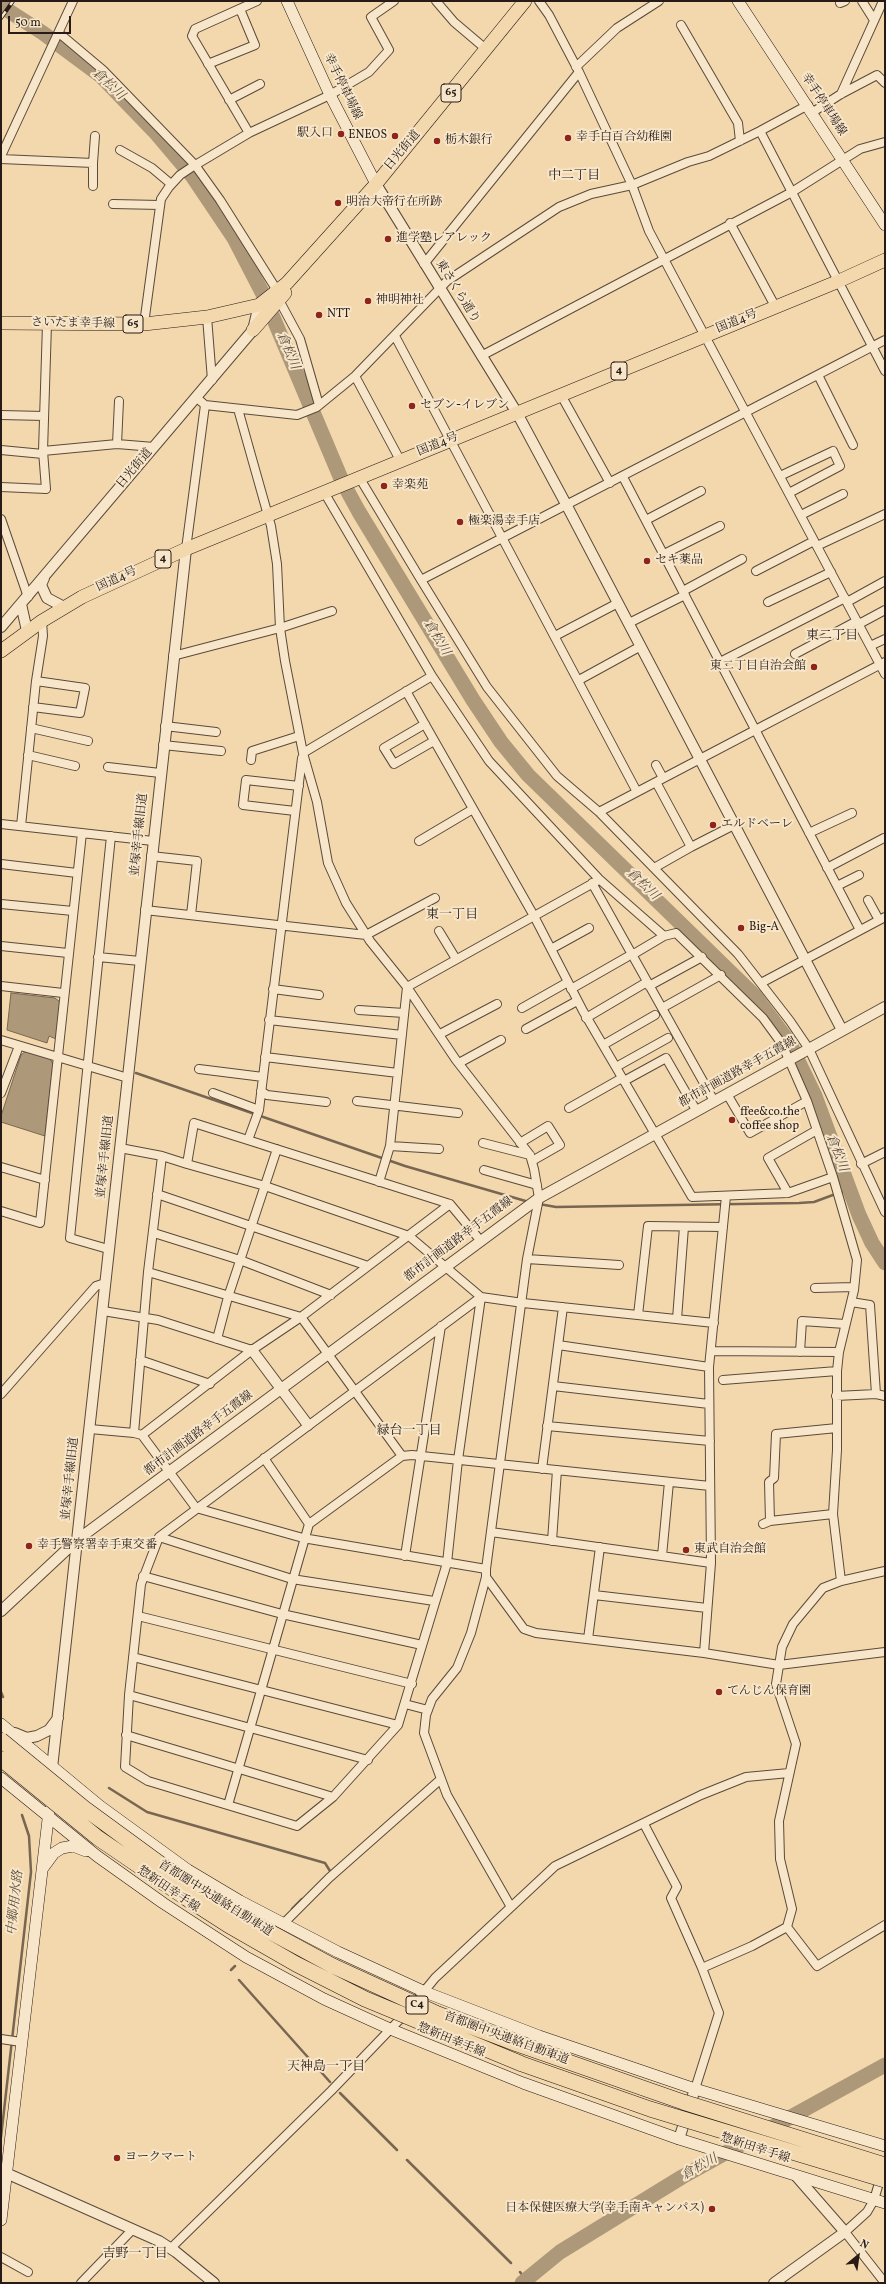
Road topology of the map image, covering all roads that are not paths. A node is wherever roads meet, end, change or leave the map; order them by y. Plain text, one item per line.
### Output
1 (73, 1) edge
2 (257, 1) edge
3 (286, 1) edge
4 (393, 1) edge
5 (436, 1) edge
6 (525, 1) edge
7 (539, 1) edge
8 (659, 1) edge
9 (738, 1) edge
10 (862, 1) edge
11 (883, 1) edge
12 (240, 9) junction
13 (874, 20) junction
14 (681, 25) dead end
15 (58, 34) junction
16 (487, 50) junction
17 (208, 64) junction
18 (577, 69) junction
19 (882, 81) edge
20 (260, 84) dead end
21 (330, 94) junction
22 (841, 94) junction
23 (229, 100) junction
24 (810, 108) junction
25 (760, 132) junction
26 (249, 133) junction
27 (95, 136) dead end
28 (740, 141) junction
29 (885, 142) edge
30 (120, 150) dead end
31 (1, 157) edge
32 (844, 161) junction
33 (93, 163) junction
34 (193, 166) junction
35 (171, 184) junction
36 (376, 184) junction
37 (632, 185) junction
38 (93, 186) dead end
39 (792, 192) junction
40 (113, 204) dead end
41 (160, 205) junction
42 (730, 223) junction
43 (885, 224) edge
44 (664, 258) junction
45 (885, 260) edge
46 (424, 264) junction
47 (839, 281) junction
48 (439, 288) junction
49 (277, 297) junction
50 (775, 306) junction
51 (263, 307) junction
52 (207, 317) junction
53 (1, 323) edge
54 (47, 324) junction
55 (144, 324) junction
56 (253, 330) joint
57 (705, 335) junction
58 (395, 336) junction
59 (885, 340) edge
60 (873, 347) junction
61 (481, 356) junction
62 (885, 371) edge
63 (818, 375) junction
64 (355, 376) junction
65 (212, 380) junction
66 (561, 396) junction
67 (197, 398) junction
68 (119, 401) dead end
69 (205, 405) junction
70 (318, 406) junction
71 (238, 409) junction
72 (746, 412) junction
73 (1, 414) edge
74 (517, 414) junction
75 (44, 416) junction
76 (451, 440) junction
77 (117, 444) junction
78 (853, 445) dead end
79 (154, 447) junction
80 (1, 450) edge
81 (43, 453) junction
82 (400, 460) junction
83 (780, 476) junction
84 (623, 477) junction
85 (356, 479) junction
86 (610, 483) junction
87 (1, 487) edge
88 (329, 490) junction
89 (701, 491) dead end
90 (789, 493) junction
91 (843, 494) dead end
92 (567, 506) junction
93 (885, 514) edge
94 (268, 515) junction
95 (801, 515) junction
96 (1, 519) edge
97 (646, 520) junction
98 (720, 526) dead end
99 (4, 536) edge
100 (502, 539) junction
101 (816, 544) junction
102 (186, 549) junction
103 (664, 554) junction
104 (742, 559) dead end
105 (756, 571) dead end
106 (831, 572) junction
107 (44, 578) junction
108 (421, 580) junction
109 (885, 581) edge
110 (684, 593) junction
111 (24, 600) junction
112 (846, 600) junction
113 (768, 602) dead end
114 (618, 603) junction
115 (64, 607) junction
116 (885, 610) edge
117 (332, 611) dead end
118 (42, 621) junction
119 (629, 623) junction
120 (858, 623) junction
121 (1, 627) edge
122 (280, 628) junction
123 (27, 631) junction
124 (556, 636) junction
125 (885, 639) edge
126 (641, 646) junction
127 (870, 646) junction
128 (1, 651) edge
129 (795, 654) dead end
130 (173, 656) junction
131 (720, 662) junction
132 (882, 663) edge
133 (885, 674) edge
134 (432, 676) junction
135 (579, 680) junction
136 (36, 681) junction
137 (406, 691) junction
138 (33, 707) junction
139 (425, 724) junction
140 (165, 726) junction
141 (31, 728) junction
142 (756, 730) junction
143 (216, 732) dead end
144 (299, 736) junction
145 (88, 741) dead end
146 (434, 741) junction
147 (163, 745) junction
148 (220, 751) dead end
149 (303, 753) junction
150 (28, 755) junction
151 (699, 758) junction
152 (251, 760) dead end
153 (656, 765) dead end
154 (75, 766) dead end
155 (108, 767) dead end
156 (160, 773) junction
157 (660, 780) junction
158 (299, 786) junction
159 (637, 792) junction
160 (473, 809) junction
161 (296, 811) junction
162 (599, 812) junction
163 (852, 813) dead end
164 (1, 824) edge
165 (734, 825) junction
166 (21, 826) junction
167 (82, 833) junction
168 (809, 833) junction
169 (111, 836) junction
170 (884, 838) dead end
171 (153, 841) junction
172 (419, 841) dead end
173 (692, 847) junction
174 (151, 856) junction
175 (1, 864) edge
176 (654, 868) junction
177 (828, 868) junction
178 (77, 873) junction
179 (859, 875) dead end
180 (596, 881) junction
181 (837, 886) junction
182 (435, 898) dead end
183 (868, 900) dead end
184 (1, 904) edge
185 (145, 910) junction
186 (73, 911) junction
187 (190, 915) junction
188 (534, 916) junction
189 (882, 919) edge
190 (281, 925) junction
191 (589, 928) dead end
192 (860, 930) junction
193 (439, 931) dead end
194 (366, 935) junction
195 (664, 936) junction
196 (1, 946) edge
197 (551, 949) junction
198 (68, 953) junction
199 (629, 956) junction
200 (98, 957) junction
201 (702, 957) junction
202 (456, 959) junction
203 (804, 959) junction
204 (140, 961) junction
205 (721, 975) junction
206 (761, 983) junction
207 (648, 984) junction
208 (1, 986) edge
209 (569, 986) junction
210 (407, 987) junction
211 (273, 989) junction
212 (63, 993) junction
213 (319, 995) dead end
214 (578, 1001) junction
215 (497, 1004) dead end
216 (885, 1007) edge
217 (522, 1008) dead end
218 (662, 1008) junction
219 (358, 1010) dead end
220 (404, 1013) junction
221 (655, 1015) dead end
222 (586, 1018) junction
223 (269, 1020) junction
224 (526, 1030) dead end
225 (842, 1030) junction
226 (440, 1034) junction
227 (402, 1035) junction
228 (668, 1038) dead end
229 (1, 1040) edge
230 (501, 1040) dead end
231 (603, 1045) junction
232 (19, 1046) junction
233 (807, 1050) junction
234 (58, 1057) junction
235 (265, 1057) junction
236 (790, 1059) junction
237 (459, 1063) junction
238 (87, 1066) junction
239 (616, 1067) junction
240 (199, 1069) dead end
241 (398, 1073) junction
242 (263, 1077) junction
243 (128, 1078) junction
244 (623, 1080) junction
245 (2, 1082) edge
246 (261, 1091) junction
247 (1, 1092) edge
248 (213, 1093) dead end
249 (727, 1094) junction
250 (357, 1101) dead end
251 (714, 1101) junction
252 (807, 1101) junction
253 (326, 1102) dead end
254 (394, 1105) junction
255 (569, 1108) dead end
256 (259, 1110) junction
257 (696, 1110) junction
258 (458, 1112) dead end
259 (817, 1130) junction
260 (655, 1133) junction
261 (248, 1140) junction
262 (520, 1142) junction
263 (482, 1143) dead end
264 (390, 1146) junction
265 (120, 1148) junction
266 (277, 1149) junction
267 (439, 1149) dead end
268 (885, 1152) edge
269 (162, 1156) junction
270 (531, 1158) junction
271 (187, 1164) junction
272 (862, 1164) junction
273 (1, 1167) edge
274 (484, 1170) dead end
275 (833, 1177) junction
276 (45, 1180) junction
277 (378, 1182) junction
278 (537, 1185) junction
279 (265, 1186) junction
280 (788, 1193) junction
281 (157, 1194) junction
282 (726, 1196) junction
283 (538, 1198) junction
284 (450, 1204) junction
285 (1, 1211) edge
286 (885, 1212) edge
287 (252, 1225) junction
288 (684, 1227) junction
289 (723, 1227) junction
290 (154, 1233) junction
291 (409, 1236) junction
292 (480, 1240) junction
293 (108, 1249) junction
294 (527, 1259) junction
295 (240, 1260) junction
296 (619, 1265) dead end
297 (368, 1266) junction
298 (446, 1266) junction
299 (148, 1272) junction
300 (105, 1284) junction
301 (854, 1287) junction
302 (815, 1288) dead end
303 (330, 1295) junction
304 (228, 1297) junction
305 (481, 1297) junction
306 (851, 1302) junction
307 (523, 1303) junction
308 (563, 1308) junction
309 (103, 1310) junction
310 (638, 1315) junction
311 (145, 1316) junction
312 (301, 1317) junction
313 (677, 1319) junction
314 (714, 1323) junction
315 (845, 1324) junction
316 (442, 1326) junction
317 (217, 1339) junction
318 (558, 1345) junction
319 (252, 1350) junction
320 (711, 1351) junction
321 (800, 1352) junction
322 (838, 1352) junction
323 (328, 1354) junction
324 (140, 1360) junction
325 (709, 1367) junction
326 (837, 1371) junction
327 (723, 1380) dead end
328 (210, 1384) junction
329 (553, 1386) junction
330 (281, 1388) junction
331 (354, 1390) junction
332 (1, 1394) edge
333 (876, 1394) junction
334 (836, 1396) junction
335 (885, 1396) edge
336 (710, 1404) junction
337 (308, 1425) junction
338 (547, 1426) junction
339 (837, 1428) junction
340 (90, 1429) junction
341 (138, 1434) junction
342 (710, 1441) junction
343 (420, 1455) junction
344 (402, 1456) junction
345 (264, 1458) junction
346 (458, 1460) junction
347 (500, 1464) junction
348 (542, 1469) junction
349 (557, 1470) junction
350 (169, 1472) junction
351 (670, 1482) junction
352 (710, 1486) junction
353 (196, 1508) junction
354 (833, 1514) junction
355 (309, 1524) junction
356 (491, 1532) junction
357 (159, 1537) junction
358 (303, 1538) junction
359 (77, 1540) junction
360 (552, 1541) junction
361 (600, 1547) junction
362 (405, 1556) junction
363 (662, 1556) junction
364 (447, 1563) junction
365 (710, 1563) junction
366 (885, 1571) edge
367 (486, 1573) junction
368 (143, 1576) junction
369 (292, 1579) junction
370 (841, 1581) junction
371 (594, 1595) junction
372 (434, 1602) junction
373 (707, 1608) junction
374 (1, 1611) edge
375 (282, 1614) junction
376 (138, 1616) junction
377 (588, 1639) junction
378 (422, 1645) junction
379 (272, 1649) junction
380 (885, 1652) edge
381 (704, 1653) junction
382 (133, 1657) junction
383 (779, 1665) junction
384 (412, 1684) junction
385 (260, 1689) junction
386 (129, 1695) junction
387 (405, 1704) junction
388 (428, 1710) junction
389 (58, 1718) junction
390 (398, 1725) junction
391 (249, 1728) junction
392 (3, 1731) edge
393 (126, 1735) junction
394 (1, 1759) edge
395 (368, 1760) junction
396 (52, 1768) junction
397 (237, 1768) junction
398 (789, 1773) junction
399 (1, 1778) edge
400 (441, 1779) junction
401 (333, 1797) junction
402 (228, 1805) junction
403 (48, 1817) junction
404 (644, 1824) junction
405 (97, 1856) junction
406 (42, 1868) junction
407 (114, 1869) junction
408 (511, 1907) junction
409 (283, 1924) junction
410 (885, 1925) edge
411 (787, 1926) junction
412 (702, 1968) junction
413 (425, 1992) junction
414 (390, 2029) junction
415 (12, 2041) edge
416 (695, 2089) junction
417 (680, 2139) junction
418 (885, 2146) edge
419 (885, 2164) edge
420 (6, 2173) junction
421 (798, 2177) junction
422 (885, 2180) edge
423 (874, 2200) junction
424 (885, 2203) edge
425 (1, 2220) edge
426 (133, 2229) junction
427 (845, 2232) junction
428 (171, 2248) junction
429 (1, 2257) edge
430 (28, 2272) dead end
431 (81, 2283) edge
432 (214, 2283) edge
433 (774, 2283) edge
434 (885, 2283) edge

1 - 15 street
2 - 12 street
3 - 21 main road, 幸手停車場線
4 - 21 street
5 - 16 street
6 - 16 main road, 日光街道 / 65
7 - 18 street
8 - 18 street
9 - 24 main road, 幸手停車場線
10 - 13 street
11 - 13 street
12 - 17 street
12 - 17 street
13 - 22 street
14 - 28 street
15 - 31 street
15 - 34 street
16 - 36 main road, 日光街道 / 65
17 - 23 street
18 - 37 street
18 - 46 street
19 - 22 street
20 - 23 street
21 - 26 street
21 - 36 main road, 幸手停車場線
22 - 24 street
23 - 26 street
24 - 25 street
24 - 32 main road, 幸手停車場線
25 - 28 street
25 - 39 street
26 - 34 street
27 - 33 street
28 - 37 street
29 - 32 street
30 - 35 street
31 - 33 street
32 - 39 street
32 - 43 main road, 幸手停車場線
33 - 38 street
34 - 35 street
34 - 49 street
35 - 41 street
36 - 46 street, 東さくら通り
36 - 49 main road, 日光街道 / 65
37 - 44 street
37 - 48 street
39 - 42 street
39 - 47 street
40 - 41 street
41 - 55 street
42 - 44 street
42 - 50 street
44 - 57 street
44 - 61 street
45 - 47 main road, 国道4号 / 4
46 - 48 street, 東さくら通り
47 - 50 main road, 国道4号 / 4
47 - 60 street
48 - 58 street
48 - 61 street, 東さくら通り
49 - 51 main road, 65
49 - 70 street
50 - 57 main road, 国道4号 / 4
51 - 52 main road, さいたま幸手線 / 65
51 - 56 main road
52 - 55 main road, さいたま幸手線 / 65
52 - 65 street
53 - 54 main road, さいたま幸手線 / 65
54 - 55 main road, さいたま幸手線 / 65
54 - 75 street
56 - 65 street, 日光街道
57 - 66 main road, 国道4号 / 4
57 - 72 street
58 - 64 street
58 - 76 street
59 - 60 street
60 - 62 street
60 - 63 street
61 - 74 street, 東さくら通り
63 - 72 street
63 - 78 street
64 - 70 street
64 - 82 street
65 - 67 street, 日光街道
66 - 74 main road, 国道4号 / 4
66 - 86 street
67 - 69 street
67 - 79 street, 日光街道
68 - 77 street
69 - 71 street
69 - 102 street
70 - 71 street
71 - 94 street
72 - 83 street
72 - 84 street
73 - 75 street
74 - 76 main road, 国道4号 / 4
74 - 92 street, 東さくら通り
75 - 81 street
76 - 82 main road, 国道4号 / 4
76 - 100 street
77 - 79 street
77 - 81 street
79 - 107 street, 日光街道
80 - 81 street
81 - 87 street
82 - 85 main road, 国道4号 / 4
83 - 90 street
83 - 90 street
84 - 86 street
84 - 97 street
85 - 88 main road, 国道4号 / 4
85 - 108 street
86 - 92 street
88 - 94 main road, 国道4号 / 4
88 - 134 street
89 - 97 street
90 - 95 street
91 - 95 street
92 - 100 street
92 - 114 street, 東さくら通り
93 - 101 street
94 - 102 main road, 国道4号 / 4
94 - 122 street
95 - 101 street
96 - 99 street
97 - 103 street
98 - 103 street
99 - 111 street
100 - 108 street
100 - 124 street
101 - 105 street
101 - 106 street
102 - 115 main road, 国道4号 / 4
102 - 130 street, 並塚幸手線旧道
103 - 110 street
104 - 110 street
106 - 112 street
106 - 113 street
107 - 111 street, 日光街道
107 - 115 street
108 - 162 street
109 - 112 street
110 - 119 street
110 - 131 street
111 - 121 street, 日光街道
111 - 123 street
112 - 120 street
112 - 131 street
114 - 119 street, 東さくら通り
114 - 124 street
115 - 118 main road, 国道4号 / 4
116 - 120 street
117 - 122 street
118 - 123 main road, 国道4号 / 4
118 - 136 street
119 - 126 street, 東さくら通り
120 - 127 street
120 - 129 street
122 - 130 street
122 - 144 street
123 - 128 main road, 国道4号 / 4
124 - 135 street
125 - 127 street
126 - 135 street
126 - 151 street, 東さくら通り
127 - 132 street
130 - 140 street, 並塚幸手線旧道
131 - 142 street
132 - 133 street
132 - 142 street
134 - 137 street
134 - 180 street
135 - 159 street
136 - 138 street
136 - 138 street
137 - 139 street
137 - 149 street
138 - 141 street
139 - 146 street
139 - 146 street
140 - 143 street
140 - 147 street, 並塚幸手線旧道
141 - 145 street
141 - 150 street
142 - 151 street
142 - 168 street
144 - 149 street
144 - 152 street
146 - 160 street
147 - 148 street
147 - 156 street, 並塚幸手線旧道
149 - 158 street
149 - 194 street
150 - 154 street
150 - 166 street
151 - 157 street
151 - 165 street, 東さくら通り
153 - 157 street
155 - 156 street
156 - 171 street, 並塚幸手線旧道
157 - 159 street
157 - 173 street
158 - 161 street
158 - 161 street
159 - 162 street
160 - 172 street
160 - 188 street
161 - 190 street
162 - 176 street
163 - 168 street
164 - 166 street
165 - 173 street
165 - 203 street, 東さくら通り
166 - 167 street
167 - 169 street
167 - 178 street
168 - 177 street
169 - 171 street
169 - 200 street
170 - 177 street
171 - 174 street, 並塚幸手線旧道
173 - 176 street
174 - 185 street, 並塚幸手線旧道
174 - 187 street
175 - 178 street
176 - 206 street
177 - 181 street
178 - 186 street
179 - 181 street
180 - 188 street
180 - 195 street
180 - 199 street
181 - 192 street
182 - 194 street
183 - 189 street
184 - 186 street
185 - 187 street
185 - 204 street, 並塚幸手線旧道
186 - 198 street
187 - 190 street
188 - 197 street
188 - 202 street
189 - 192 street
190 - 194 street
190 - 211 street
191 - 197 street
192 - 203 street
193 - 202 street
194 - 210 street
195 - 199 street
195 - 201 street
196 - 198 street
197 - 209 street
198 - 212 street
199 - 207 street
199 - 209 street
200 - 204 street
200 - 238 street
201 - 205 street
201 - 207 street
202 - 210 street
203 - 206 street
203 - 225 street, 東さくら通り
204 - 243 street, 並塚幸手線旧道
205 - 218 street
205 - 236 street
206 - 233 street
207 - 218 street
207 - 222 street
208 - 212 street
209 - 214 street
209 - 217 street
210 - 220 street
210 - 226 street
211 - 213 street
211 - 223 street
212 - 234 street
214 - 222 street
214 - 224 street
215 - 226 street
216 - 225 street, 都市計画道路幸手五霞線
218 - 251 street
219 - 220 street
220 - 227 street
221 - 231 street
222 - 231 street
223 - 227 street
223 - 235 street
225 - 233 street, 都市計画道路幸手五霞線
226 - 237 street
227 - 241 street
228 - 239 street
229 - 232 street
230 - 237 street
231 - 239 street
232 - 234 street
232 - 245 street
233 - 236 street, 都市計画道路幸手五霞線
233 - 272 street
234 - 238 street
234 - 276 street
235 - 241 street
235 - 242 street
236 - 249 street, 都市計画道路幸手五霞線
236 - 252 street
237 - 262 street
238 - 243 street
238 - 293 street
239 - 244 street
240 - 242 street
241 - 254 street
242 - 246 street
243 - 265 street, 並塚幸手線旧道
244 - 255 street
244 - 257 street
244 - 260 street
245 - 247 street
246 - 253 street
246 - 256 street
248 - 256 street
249 - 251 street, 都市計画道路幸手五霞線
249 - 252 street
250 - 254 street
251 - 257 street, 都市計画道路幸手五霞線
252 - 259 street
254 - 258 street
254 - 264 street
256 - 261 street
257 - 260 street, 都市計画道路幸手五霞線
259 - 275 street
259 - 280 street
260 - 282 street
260 - 283 street, 都市計画道路幸手五霞線
261 - 266 street
261 - 271 street
262 - 270 street
262 - 270 street
263 - 270 street
264 - 267 street
264 - 277 street
265 - 269 street
265 - 293 street, 並塚幸手線旧道
266 - 277 street
266 - 279 street
268 - 272 street
269 - 271 street
269 - 281 street
270 - 278 street
271 - 279 street
272 - 286 street
273 - 276 street
274 - 278 street
275 - 280 street
275 - 301 street
276 - 285 street
277 - 284 street
278 - 283 street
279 - 287 street
279 - 291 street
280 - 282 street
281 - 287 street
281 - 290 street
282 - 289 street
283 - 292 street, 都市計画道路幸手五霞線
283 - 294 street
284 - 291 street
284 - 292 street
287 - 295 street
287 - 297 street
288 - 289 street
288 - 310 street
288 - 313 street
289 - 314 street
290 - 295 street
290 - 299 street
291 - 297 street
291 - 298 street
292 - 298 street, 都市計画道路幸手五霞線
293 - 300 street, 並塚幸手線旧道
294 - 296 street
294 - 307 street
295 - 303 street
295 - 304 street
297 - 303 street
298 - 305 street
298 - 323 street, 都市計画道路幸手五霞線
299 - 304 street
299 - 311 street
300 - 309 street, 並塚幸手線旧道
300 - 332 street
301 - 302 street
301 - 306 street
303 - 312 street
304 - 312 street
304 - 317 street
305 - 307 street
305 - 316 street
305 - 346 street
306 - 315 street
306 - 333 street
307 - 308 street
307 - 347 street
308 - 310 street
308 - 318 street
309 - 311 street
309 - 340 street, 並塚幸手線旧道
310 - 313 street
311 - 317 street
311 - 324 street
312 - 319 street
312 - 323 street
313 - 314 street
314 - 320 street
315 - 321 street
315 - 322 street
316 - 331 street
316 - 343 street
317 - 319 street
318 - 325 street
318 - 329 street
319 - 328 street
319 - 330 street
320 - 321 street
320 - 325 street
321 - 322 street
322 - 326 street
323 - 330 street, 都市計画道路幸手五霞線
323 - 331 street
324 - 328 street
324 - 341 street
325 - 336 street
326 - 327 street
326 - 334 street
328 - 341 street
329 - 336 street
329 - 338 street
330 - 337 street
330 - 350 street, 都市計画道路幸手五霞線
331 - 337 street
331 - 344 street
333 - 334 street
333 - 335 street
334 - 339 street
336 - 342 street
337 - 345 street
338 - 342 street
338 - 348 street
339 - 354 street
339 - 354 street
340 - 341 street
340 - 359 street, 並塚幸手線旧道
341 - 350 street
342 - 352 street
343 - 344 street
343 - 346 street
343 - 362 street
344 - 355 street
345 - 353 street
345 - 355 street
346 - 347 street
346 - 364 street
347 - 348 street
347 - 356 street
348 - 349 street
349 - 351 street
349 - 360 street
350 - 353 street
350 - 359 street, 都市計画道路幸手五霞線
351 - 352 street
351 - 363 street
352 - 365 street
353 - 357 street
353 - 358 street
354 - 370 street
355 - 358 street
356 - 360 street
356 - 367 street
357 - 368 street
357 - 369 street
358 - 362 street
358 - 369 street
359 - 374 street, 都市計画道路幸手五霞線
359 - 389 street, 並塚幸手線旧道
360 - 361 street
361 - 363 street
361 - 371 street
362 - 364 street
363 - 365 street
364 - 367 street
364 - 372 street
365 - 373 street
366 - 370 street
367 - 377 street
367 - 388 street
368 - 375 street
368 - 376 street
369 - 372 street
369 - 375 street
370 - 383 street
371 - 373 street
371 - 377 street
372 - 378 street
373 - 381 street
375 - 378 street
375 - 379 street
376 - 379 street
376 - 382 street
377 - 381 street
378 - 384 street
379 - 384 street
379 - 385 street
380 - 383 street
381 - 383 street
382 - 385 street
382 - 386 street
383 - 398 street
384 - 387 street
385 - 390 street
385 - 391 street
386 - 391 street
386 - 393 street
387 - 388 street
387 - 390 street
388 - 400 street
389 - 392 street
389 - 396 street, 並塚幸手線旧道
390 - 395 street
391 - 395 street
391 - 397 street
392 - 396 main road
392 - 419 highway, 首都圏中央連絡自動車道 / C4, bridge
393 - 397 street
393 - 402 street
394 - 422 highway, 首都圏中央連絡自動車道 / C4, bridge
395 - 401 street
396 - 403 main road
396 - 407 main road
396 - 409 main road
397 - 401 street
397 - 402 street
398 - 404 street
398 - 411 street
399 - 403 main road, 惣新田幸手線
400 - 408 street
400 - 409 street
401 - 402 street
403 - 405 main road, 惣新田幸手線
403 - 406 main road
404 - 408 street
404 - 412 street
405 - 406 main road
405 - 407 main road, 惣新田幸手線
406 - 415 main road
407 - 414 main road, 惣新田幸手線
408 - 413 street
409 - 413 main road
410 - 411 street
411 - 412 street
412 - 416 street
413 - 414 street
413 - 416 main road
414 - 417 main road, 惣新田幸手線
414 - 428 street
415 - 420 main road
416 - 417 street
416 - 418 main road
417 - 421 main road, 惣新田幸手線
419 - 423 street
420 - 425 main road
420 - 426 street
421 - 423 main road, 惣新田幸手線
421 - 427 street
423 - 424 main road, 惣新田幸手線
423 - 427 street
426 - 428 street
426 - 431 street
427 - 433 street
427 - 434 street
428 - 432 street
429 - 430 street

